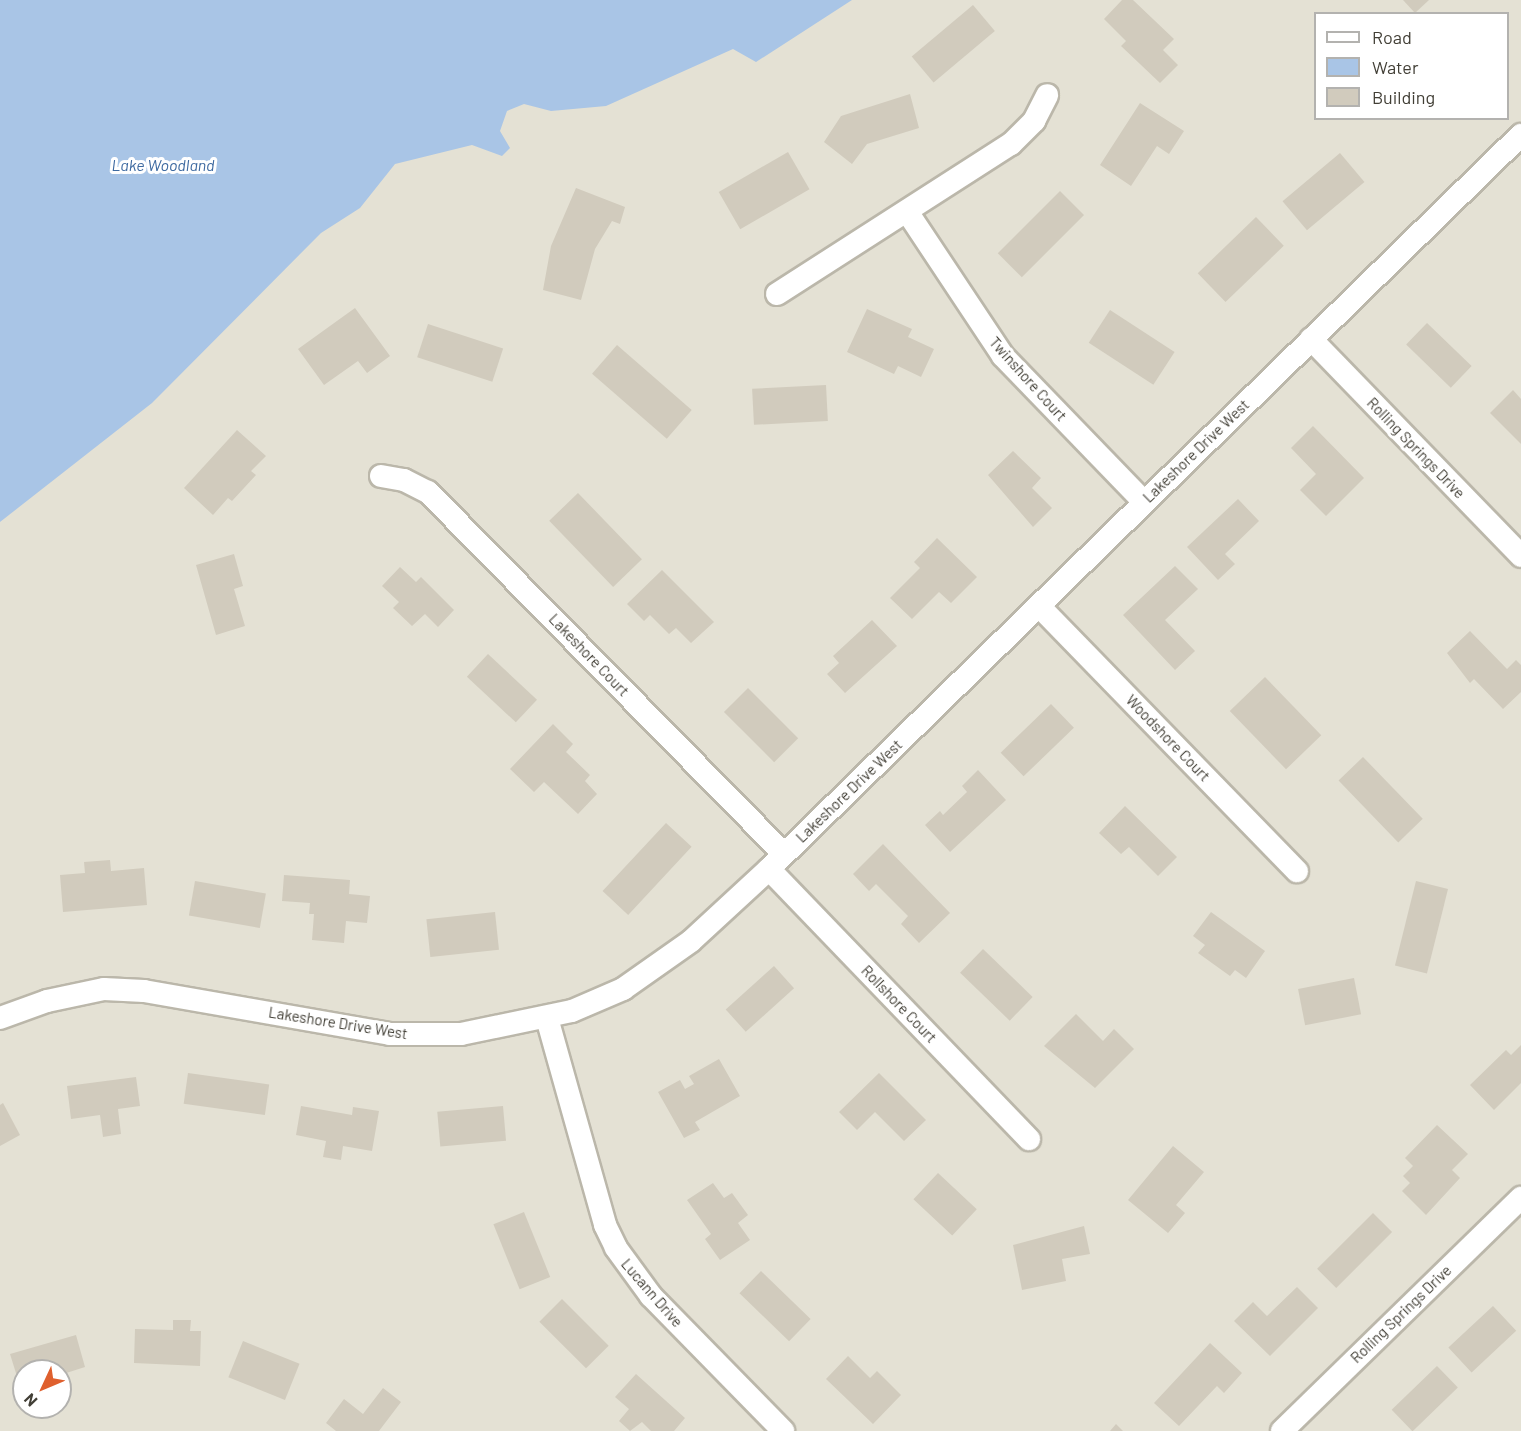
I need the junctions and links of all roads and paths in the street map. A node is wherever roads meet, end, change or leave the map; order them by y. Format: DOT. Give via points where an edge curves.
graph roads {
  1 [pos="1047,95"];
  2 [pos="1521,135"];
  3 [pos="908,213"];
  4 [pos="777,294"];
  5 [pos="1311,339"];
  6 [pos="381,476"];
  7 [pos="1144,502"];
  8 [pos="1521,556"];
  9 [pos="1039,606"];
  10 [pos="777,861"];
  11 [pos="1297,872"];
  12 [pos="0,1018"];
  13 [pos="547,1018"];
  14 [pos="1029,1139"];
  15 [pos="1521,1198"];
  16 [pos="783,1431"];
  17 [pos="1282,1431"];
  1 -- 3 [label="street" via="1034,121 1018,138"];
  2 -- 5 [label="street, Lakeshore Drive West"];
  3 -- 4 [label="street"];
  3 -- 7 [label="street, Twinshore Court" via="1003,356"];
  5 -- 7 [label="street, Lakeshore Drive West"];
  5 -- 8 [label="street, Rolling Springs Drive"];
  6 -- 10 [label="street, Lakeshore Court" via="404,480 428,492"];
  7 -- 9 [label="street, Lakeshore Drive West"];
  9 -- 10 [label="street, Lakeshore Drive West"];
  9 -- 11 [label="street, Woodshore Court"];
  10 -- 13 [label="street, Lakeshore Drive West" via="672,957 622,989"];
  10 -- 14 [label="street, Rollshore Court"];
  12 -- 13 [label="street, Lakeshore Drive West" via="47,1001 104,989 144,991 390,1034 461,1034"];
  13 -- 16 [label="street, Lucann Drive" via="605,1225 616,1248 651,1296"];
  15 -- 17 [label="street, Rolling Springs Drive"];
}
